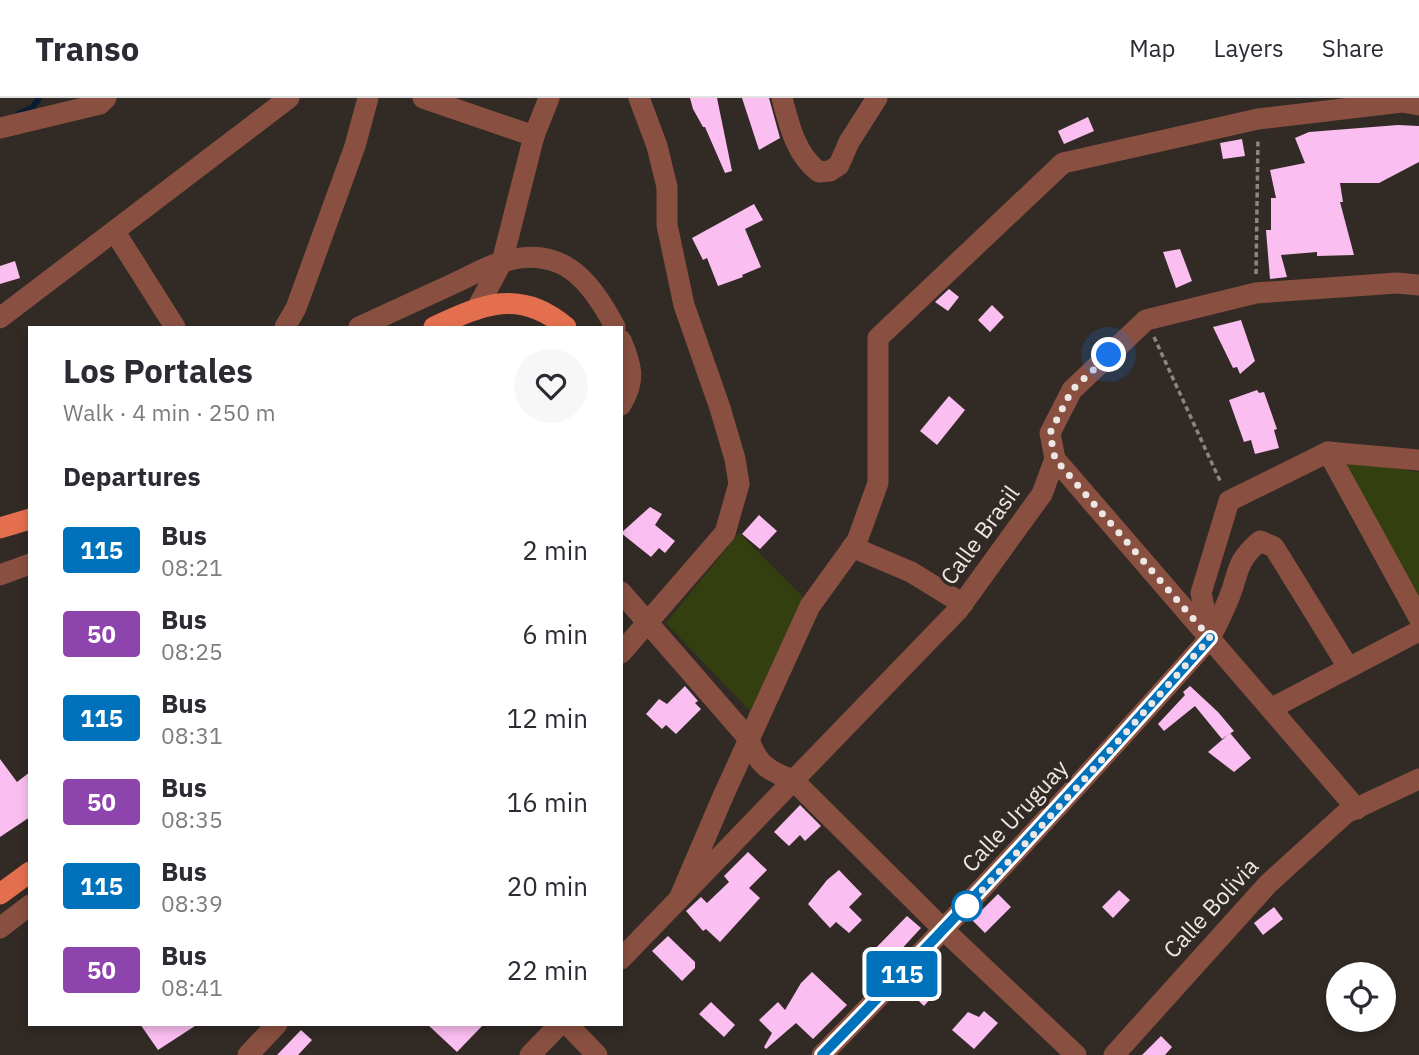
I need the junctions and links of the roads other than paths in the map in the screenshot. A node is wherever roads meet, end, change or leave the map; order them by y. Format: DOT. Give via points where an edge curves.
graph roads {
  1 [pos="106,98"];
  2 [pos="289,98"];
  3 [pos="369,98"];
  4 [pos="423,98"];
  5 [pos="549,98"];
  6 [pos="639,98"];
  7 [pos="782,98"];
  8 [pos="877,98"];
  9 [pos="1419,105"];
  10 [pos="0,128"];
  11 [pos="534,135"];
  12 [pos="116,232"];
  13 [pos="502,262"];
  14 [pos="1419,285"];
  15 [pos="476,310"];
  16 [pos="0,318"];
  17 [pos="174,326"];
  18 [pos="285,326"];
  19 [pos="361,326"];
  20 [pos="439,326"];
  21 [pos="565,326"];
  22 [pos="614,326"];
  23 [pos="623,346"];
  24 [pos="623,402"];
  25 [pos="1328,452"];
  26 [pos="1055,459"];
  27 [pos="1419,460"];
  28 [pos="28,520"];
  29 [pos="0,528"];
  30 [pos="852,547"];
  31 [pos="28,565"];
  32 [pos="0,575"];
  33 [pos="623,594"];
  34 [pos="963,604"];
  35 [pos="1419,618"];
  36 [pos="647,624"];
  37 [pos="1419,631"];
  38 [pos="1210,638"];
  39 [pos="623,651"];
  40 [pos="1348,667"];
  41 [pos="1272,708"];
  42 [pos="749,739"];
  43 [pos="793,779"];
  44 [pos="1419,779"];
  45 [pos="1419,794"];
  46 [pos="1357,809"];
  47 [pos="28,873"];
  48 [pos="0,894"];
  49 [pos="679,899"];
  50 [pos="28,907"];
  51 [pos="0,928"];
  52 [pos="944,931"];
  53 [pos="623,957"];
  54 [pos="275,1026"];
  55 [pos="558,1026"];
  56 [pos="569,1026"];
  57 [pos="248,1055"];
  58 [pos="530,1055"];
  59 [pos="597,1055"];
  60 [pos="822,1055"];
  61 [pos="1076,1055"];
  62 [pos="1114,1055"];
  1 -- 10 [label="street" via="100,104"];
  2 -- 12 [label="street"];
  3 -- 18 [label="street"];
  4 -- 11 [label="street"];
  5 -- 11 [label="street"];
  6 -- 36 [label="street" via="667,187 667,225 684,305 720,408 739,484 725,533"];
  7 -- 8 [label="street" via="800,153 819,172 839,164"];
  9 -- 30 [label="street" via="1402,102 1258,119 1063,163 878,338 878,483"];
  11 -- 13 [label="street"];
  12 -- 16 [label="street"];
  12 -- 17 [label="street"];
  13 -- 15 [label="street"];
  13 -- 19 [label="street"];
  13 -- 22 [label="street" via="538,256 572,269 588,283"];
  14 -- 26 [label="street, Calle Brasil" via="1256,293 1146,320 1072,390 1050,433"];
  15 -- 20 [label="main road"];
  15 -- 21 [label="main road" via="520,303 537,307"];
  23 -- 24 [label="street" via="633,375"];
  25 -- 27 [label="street"];
  25 -- 35 [label="street"];
  25 -- 38 [label="street" via="1229,501 1201,593"];
  26 -- 34 [label="street, Calle Brasil" via="1042,494"];
  26 -- 38 [label="street"];
  28 -- 29 [label="main road"];
  30 -- 34 [label="street" via="911,572"];
  30 -- 42 [label="street" via="810,606"];
  31 -- 32 [label="street"];
  33 -- 36 [label="street"];
  34 -- 43 [label="street, Calle Brasil"];
  36 -- 39 [label="street"];
  36 -- 42 [label="street"];
  37 -- 40 [label="street"];
  38 -- 40 [label="street, Calle Uruguay" via="1237,568 1260,541 1274,547"];
  38 -- 41 [label="street"];
  38 -- 52 [label="street, Calle Uruguay"];
  40 -- 41 [label="street"];
  41 -- 46 [label="street"];
  42 -- 43 [label="street" via="755,756 775,773"];
  42 -- 49 [label="street"];
  43 -- 49 [label="street, Calle Brasil"];
  43 -- 52 [label="street"];
  44 -- 46 [label="street, Calle Bolivia"];
  45 -- 46 [label="street"];
  46 -- 62 [label="street, Calle Bolivia" via="1346,813 1268,884"];
  47 -- 48 [label="main road"];
  49 -- 53 [label="street, Calle Brasil"];
  50 -- 51 [label="street"];
  52 -- 60 [label="street, Calle Uruguay"];
  52 -- 61 [label="street"];
  54 -- 57 [label="street"];
  55 -- 58 [label="street"];
  56 -- 59 [label="street"];
}
